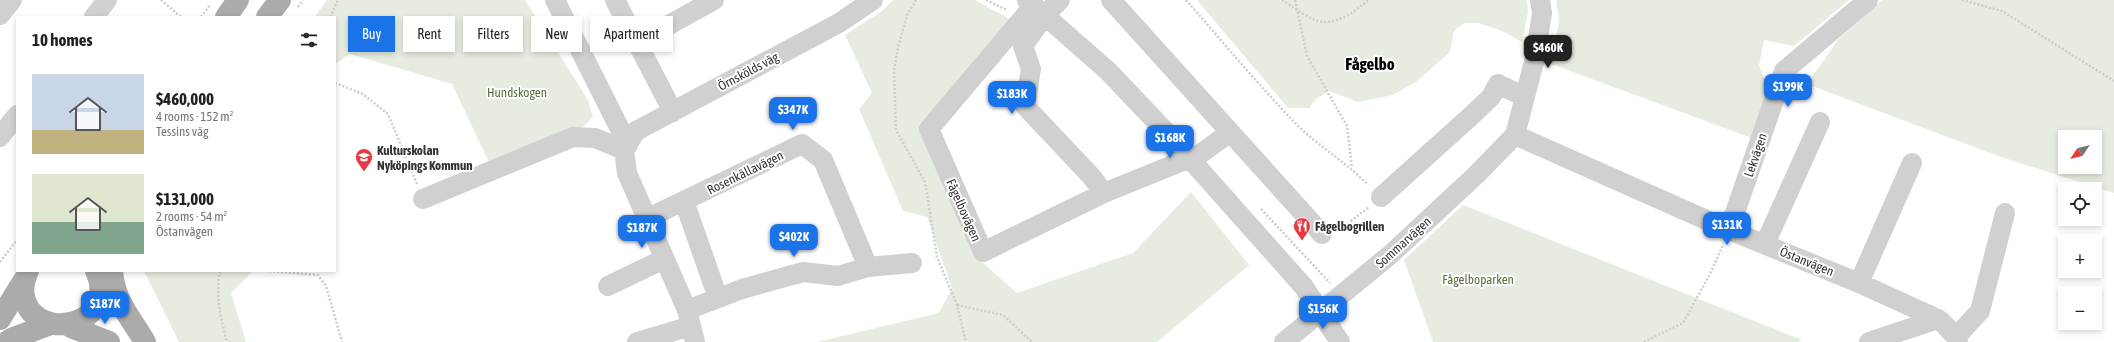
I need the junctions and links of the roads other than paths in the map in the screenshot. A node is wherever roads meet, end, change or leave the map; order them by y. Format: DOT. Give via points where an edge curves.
graph roads {
  1 [pos="12,0"];
  2 [pos="107,0"];
  3 [pos="238,0"];
  4 [pos="280,0"];
  5 [pos="555,0"];
  6 [pos="615,0"];
  7 [pos="714,0"];
  8 [pos="1060,0"];
  9 [pos="1111,0"];
  10 [pos="1540,0"];
  11 [pos="1868,0"];
  12 [pos="867,1"];
  13 [pos="1035,7"];
  14 [pos="0,15"];
  15 [pos="95,16"];
  16 [pos="227,16"];
  17 [pos="268,16"];
  18 [pos="624,16"];
  19 [pos="673,23"];
  20 [pos="643,52"];
  21 [pos="1525,96"];
  22 [pos="673,112"];
  23 [pos="16,116"];
  24 [pos="1820,122"];
  25 [pos="1229,133"];
  26 [pos="1515,134"];
  27 [pos="0,137"];
  28 [pos="626,147"];
  29 [pos="1191,159"];
  30 [pos="1912,163"];
  31 [pos="1104,193"];
  32 [pos="1381,197"];
  33 [pos="423,199"];
  34 [pos="684,200"];
  35 [pos="2005,213"];
  36 [pos="646,219"];
  37 [pos="1729,230"];
  38 [pos="1322,234"];
  39 [pos="1765,244"];
  40 [pos="664,259"];
  41 [pos="912,263"];
  42 [pos="868,267"];
  43 [pos="23,272"];
  44 [pos="112,272"];
  45 [pos="99,281"];
  46 [pos="1858,282"];
  47 [pos="608,286"];
  48 [pos="0,298"];
  49 [pos="718,298"];
  50 [pos="1320,311"];
  51 [pos="0,319"];
  52 [pos="1938,319"];
  53 [pos="48,326"];
  54 [pos="691,326"];
  55 [pos="71,327"];
  56 [pos="1957,339"];
  57 [pos="7,342"];
  58 [pos="109,342"];
  59 [pos="134,342"];
  60 [pos="145,342"];
  61 [pos="637,342"];
  62 [pos="1284,342"];
  63 [pos="1340,342"];
  64 [pos="1869,342"];
  1 -- 14 [label="street"];
  2 -- 15 [label="street"];
  3 -- 16 [label="main road"];
  4 -- 17 [label="main road"];
  5 -- 28 [label="street"];
  6 -- 18 [label="street"];
  7 -- 19 [label="street"];
  8 -- 13 [label="street"];
  9 -- 25 [label="street"];
  10 -- 21 [label="street" via="1542,13 1535,58"];
  11 -- 37 [label="street, Lekvägen" via="1784,71"];
  12 -- 22 [label="street, Örnskölds väg" via="839,23"];
  13 -- 29 [label="street" via="1108,71"];
  13 -- 31 [label="street" via="1024,46 1031,69 1025,106"];
  13 -- 31 [label="street, Fågelbovägen" via="929,129 983,252"];
  20 -- 22 [label="street"];
  21 -- 26 [label="street"];
  21 -- 32 [label="street" via="1498,84 1491,97"];
  22 -- 28 [label="street, Örnskölds väg" via="636,131"];
  23 -- 27 [label="street"];
  24 -- 39 [label="street"];
  25 -- 29 [label="street, Fågelbovägen"];
  25 -- 38 [label="street"];
  26 -- 37 [label="street, Östanvägen"];
  26 -- 50 [label="street, Sommarvägen" via="1476,175 1390,254"];
  28 -- 33 [label="street" via="595,138 573,137"];
  28 -- 36 [label="street" via="627,173"];
  29 -- 31 [label="street, Fågelbovägen"];
  29 -- 50 [label="street" via="1301,284"];
  30 -- 46 [label="street"];
  34 -- 36 [label="street, Rosenkällavägen"];
  34 -- 42 [label="street, Rosenkällavägen" via="802,144 823,160"];
  34 -- 49 [label="street"];
  35 -- 56 [label="street" via="1980,311"];
  36 -- 40 [label="street"];
  37 -- 39 [label="street, Östanvägen"];
  39 -- 46 [label="street, Östanvägen"];
  40 -- 47 [label="street"];
  40 -- 54 [label="street"];
  41 -- 42 [label="street"];
  42 -- 49 [label="street" via="838,276 803,272"];
  43 -- 48 [label="main road"];
  43 -- 51 [label="main road"];
  43 -- 53 [label="main road" via="22,293 26,304 31,313"];
  44 -- 60 [label="main road" via="120,304"];
  45 -- 55 [label="main road" via="96,310 85,321"];
  45 -- 59 [label="main road" via="108,314"];
  46 -- 52 [label="street, Östanvägen"];
  49 -- 54 [label="street"];
  50 -- 62 [label="street, Sommarvägen"];
  50 -- 63 [label="street"];
  52 -- 56 [label="street, Östanvägen"];
  52 -- 64 [label="street"];
  53 -- 55 [label="main road"];
  53 -- 57 [label="main road"];
  54 -- 61 [label="street"];
  55 -- 58 [label="main road"];
}
